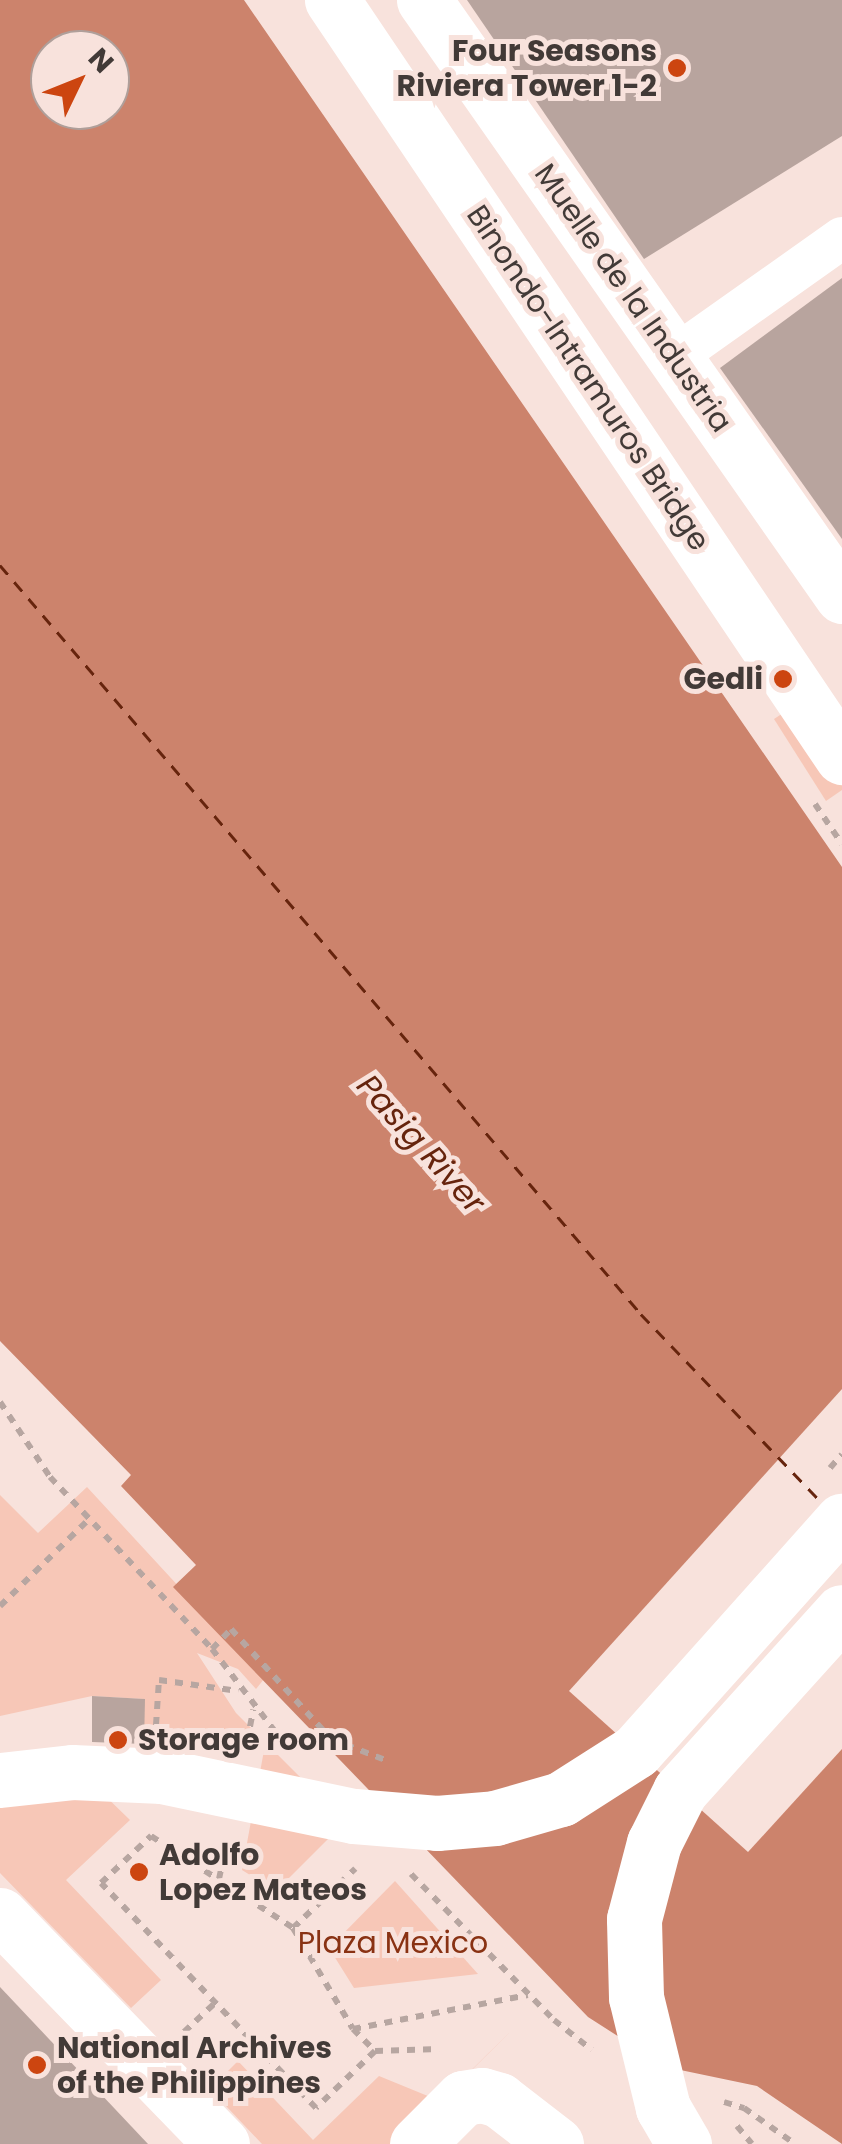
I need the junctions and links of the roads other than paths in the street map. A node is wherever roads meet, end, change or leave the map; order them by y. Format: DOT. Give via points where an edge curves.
graph roads {
  1 [pos="332,0"];
  2 [pos="424,0"];
  3 [pos="842,238"];
  4 [pos="674,357"];
  5 [pos="842,596"];
  6 [pos="842,758"];
  7 [pos="842,1521"];
  8 [pos="842,1612"];
  9 [pos="0,1780"];
  10 [pos="0,1916"];
  11 [pos="222,2144"];
  12 [pos="416,2144"];
  13 [pos="556,2144"];
  14 [pos="684,2144"];
  1 -- 6 [label="street, Binondo-Intramuros Bridge"];
  2 -- 4 [label="street, Muelle de la Industria"];
  3 -- 4 [label="street"];
  4 -- 5 [label="street, Muelle de la Industria"];
  7 -- 9 [label="street" via="636,1751 561,1799 496,1818 437,1823 354,1816 162,1776 72,1772"];
  8 -- 14 [label="street" via="680,1790 654,1843 634,1919 636,1997 654,2079"];
  10 -- 11 [label="street"];
  12 -- 13 [label="street" via="463,2098 482,2095 499,2100"];
}
